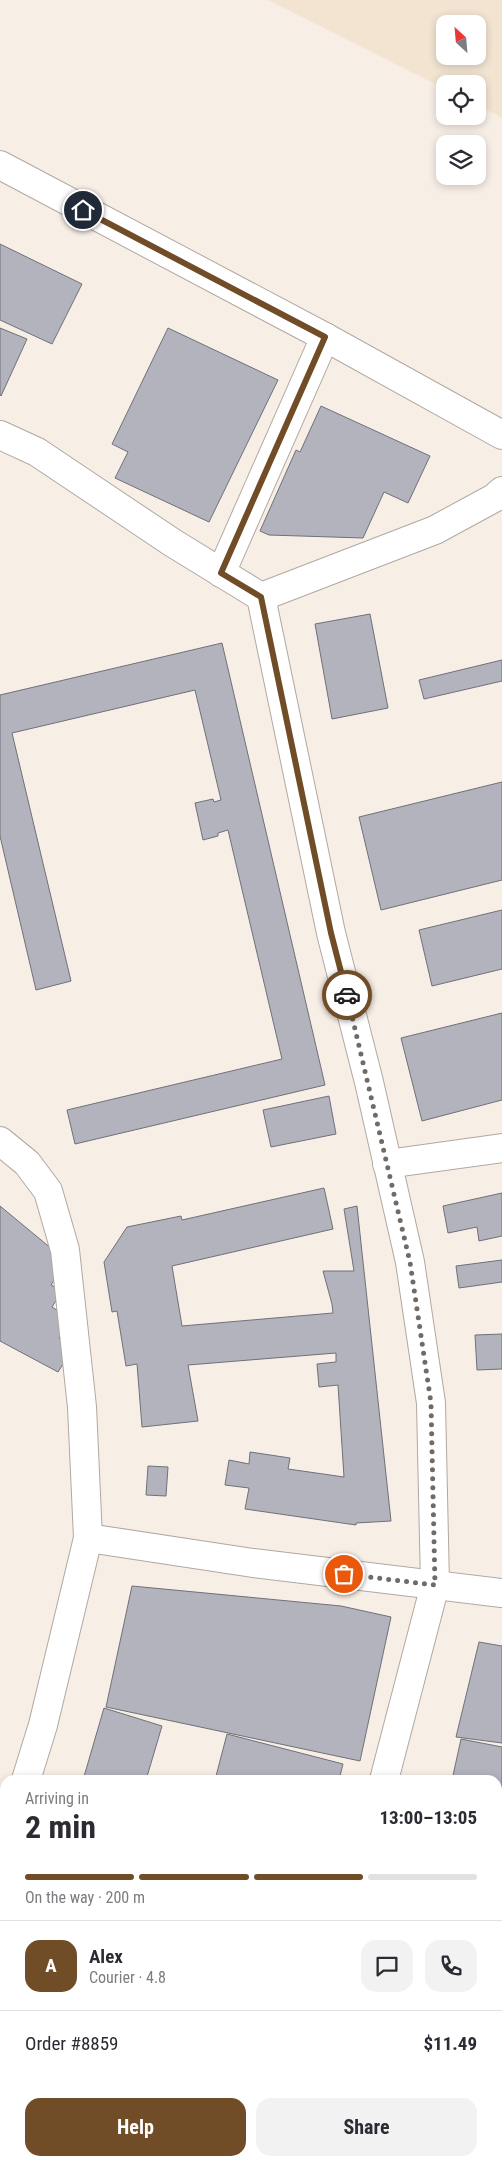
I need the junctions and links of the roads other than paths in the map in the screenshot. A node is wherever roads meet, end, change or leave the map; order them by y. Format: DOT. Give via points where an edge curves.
graph roads {
  1 [pos="0,165"];
  2 [pos="325,337"];
  3 [pos="0,435"];
  4 [pos="502,435"];
  5 [pos="502,491"];
  6 [pos="221,573"];
  7 [pos="261,597"];
  8 [pos="0,1141"];
  9 [pos="502,1148"];
  10 [pos="387,1164"];
  11 [pos="88,1538"];
  12 [pos="435,1585"];
  13 [pos="502,1592"];
  14 [pos="28,1775"];
  15 [pos="385,1775"];
  1 -- 2 [label="street"];
  2 -- 4 [label="street"];
  2 -- 6 [label="street"];
  3 -- 6 [label="street" via="37,452"];
  5 -- 7 [label="street" via="436,530"];
  6 -- 7 [label="street"];
  7 -- 10 [label="street" via="331,933"];
  8 -- 11 [label="street" via="28,1163 48,1191 65,1250 82,1407"];
  9 -- 10 [label="street"];
  10 -- 12 [label="street" via="410,1262 431,1403"];
  11 -- 12 [label="street" via="253,1563"];
  11 -- 14 [label="street" via="43,1725"];
  12 -- 13 [label="street"];
  12 -- 15 [label="street"];
}
